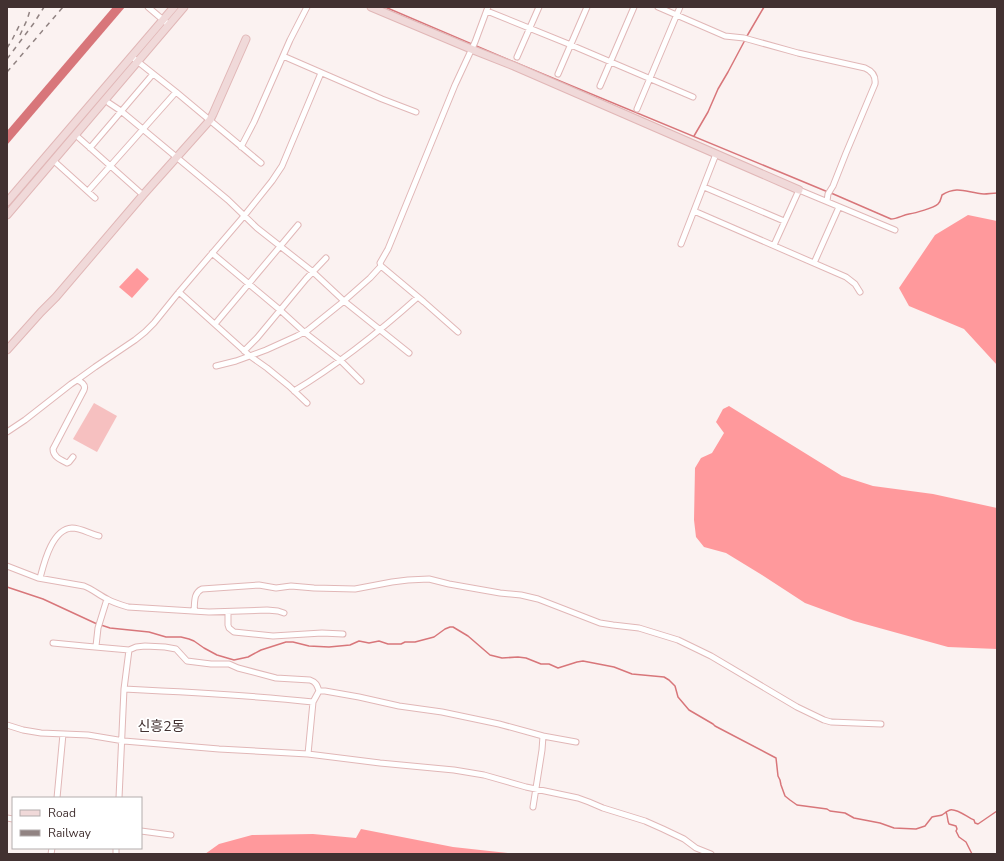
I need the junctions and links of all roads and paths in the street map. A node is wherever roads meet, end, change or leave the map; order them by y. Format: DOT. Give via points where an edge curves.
graph roads {
  1 [pos="148,7"];
  2 [pos="174,7"];
  3 [pos="184,7"];
  4 [pos="307,7"];
  5 [pos="371,7"];
  6 [pos="539,7"];
  7 [pos="587,7"];
  8 [pos="634,7"];
  9 [pos="658,7"];
  10 [pos="680,7"];
  11 [pos="488,9"];
  12 [pos="677,15"];
  13 [pos="162,20"];
  14 [pos="169,26"];
  15 [pos="530,28"];
  16 [pos="246,39"];
  17 [pos="571,45"];
  18 [pos="473,46"];
  19 [pos="283,56"];
  20 [pos="132,57"];
  21 [pos="517,57"];
  22 [pos="138,62"];
  23 [pos="610,63"];
  24 [pos="321,73"];
  25 [pos="153,74"];
  26 [pos="558,74"];
  27 [pos="650,79"];
  28 [pos="600,86"];
  29 [pos="176,92"];
  30 [pos="693,97"];
  31 [pos="109,103"];
  32 [pos="637,108"];
  33 [pos="121,111"];
  34 [pos="416,112"];
  35 [pos="210,120"];
  36 [pos="143,130"];
  37 [pos="80,138"];
  38 [pos="241,147"];
  39 [pos="90,148"];
  40 [pos="716,154"];
  41 [pos="177,158"];
  42 [pos="54,161"];
  43 [pos="261,163"];
  44 [pos="111,166"];
  45 [pos="704,187"];
  46 [pos="799,190"];
  47 [pos="88,191"];
  48 [pos="143,195"];
  49 [pos="95,198"];
  50 [pos="827,201"];
  51 [pos="7,202"];
  52 [pos="839,207"];
  53 [pos="694,211"];
  54 [pos="7,215"];
  55 [pos="244,216"];
  56 [pos="784,221"];
  57 [pos="298,225"];
  58 [pos="895,230"];
  59 [pos="681,244"];
  60 [pos="774,245"];
  61 [pos="280,246"];
  62 [pos="212,253"];
  63 [pos="326,258"];
  64 [pos="814,263"];
  65 [pos="381,266"];
  66 [pos="313,272"];
  67 [pos="248,283"];
  68 [pos="179,292"];
  69 [pos="860,292"];
  70 [pos="418,297"];
  71 [pos="344,301"];
  72 [pos="280,310"];
  73 [pos="215,324"];
  74 [pos="380,330"];
  75 [pos="304,332"];
  76 [pos="458,332"];
  77 [pos="7,350"];
  78 [pos="244,351"];
  79 [pos="409,353"];
  80 [pos="250,356"];
  81 [pos="340,360"];
  82 [pos="216,366"];
  83 [pos="77,380"];
  84 [pos="361,381"];
  85 [pos="294,391"];
  86 [pos="307,403"];
  87 [pos="7,432"];
  88 [pos="73,457"];
  89 [pos="99,536"];
  90 [pos="7,566"];
  91 [pos="40,578"];
  92 [pos="107,600"];
  93 [pos="194,611"];
  94 [pos="228,612"];
  95 [pos="284,613"];
  96 [pos="343,634"];
  97 [pos="53,643"];
  98 [pos="96,646"];
  99 [pos="129,650"];
  100 [pos="124,688"];
  101 [pos="319,691"];
  102 [pos="313,702"];
  103 [pos="881,724"];
  104 [pos="7,725"];
  105 [pos="64,734"];
  106 [pos="543,736"];
  107 [pos="122,740"];
  108 [pos="576,742"];
  109 [pos="308,754"];
  110 [pos="536,789"];
  111 [pos="57,797"];
  112 [pos="119,797"];
  113 [pos="533,807"];
  114 [pos="142,831"];
  115 [pos="171,835"];
  116 [pos="710,854"];
  1 -- 13 [label="street"];
  2 -- 13 [label="street"];
  3 -- 14 [label="street"];
  4 -- 19 [label="street"];
  5 -- 18 [label="street"];
  6 -- 15 [label="street"];
  7 -- 17 [label="street"];
  8 -- 23 [label="street"];
  9 -- 12 [label="street"];
  10 -- 12 [label="street"];
  11 -- 15 [label="street"];
  11 -- 18 [label="street"];
  12 -- 27 [label="street"];
  12 -- 50 [label="street" via="725,36 870,70 874,75 875,84"];
  13 -- 14 [label="street"];
  13 -- 20 [label="street"];
  14 -- 22 [label="street"];
  15 -- 17 [label="street"];
  15 -- 21 [label="street"];
  16 -- 35 [label="street"];
  17 -- 23 [label="street"];
  17 -- 26 [label="street"];
  18 -- 40 [label="street"];
  18 -- 65 [label="street" via="380,263"];
  19 -- 24 [label="street"];
  19 -- 38 [label="street"];
  20 -- 22 [label="street"];
  20 -- 51 [label="street"];
  22 -- 25 [label="street"];
  22 -- 42 [label="street"];
  23 -- 27 [label="street"];
  23 -- 28 [label="street"];
  24 -- 34 [label="street"];
  24 -- 55 [label="street" via="282,166"];
  25 -- 29 [label="street"];
  25 -- 33 [label="street"];
  27 -- 30 [label="street"];
  27 -- 32 [label="street"];
  29 -- 35 [label="street"];
  29 -- 36 [label="street"];
  31 -- 33 [label="street"];
  33 -- 36 [label="street"];
  33 -- 39 [label="street"];
  35 -- 38 [label="street"];
  35 -- 41 [label="street"];
  36 -- 41 [label="street"];
  36 -- 44 [label="street"];
  37 -- 39 [label="street"];
  38 -- 43 [label="street"];
  39 -- 44 [label="street"];
  40 -- 45 [label="street"];
  40 -- 46 [label="street"];
  41 -- 48 [label="street"];
  41 -- 55 [label="street"];
  42 -- 47 [label="street"];
  42 -- 54 [label="street"];
  44 -- 47 [label="street"];
  44 -- 48 [label="street"];
  45 -- 53 [label="street"];
  45 -- 56 [label="street"];
  46 -- 50 [label="street"];
  46 -- 56 [label="street"];
  47 -- 49 [label="street"];
  48 -- 77 [label="street"];
  50 -- 52 [label="street"];
  52 -- 58 [label="street"];
  52 -- 64 [label="street"];
  53 -- 59 [label="street"];
  53 -- 60 [label="street"];
  55 -- 61 [label="street"];
  55 -- 62 [label="street"];
  56 -- 60 [label="street"];
  57 -- 61 [label="street"];
  60 -- 64 [label="street"];
  61 -- 66 [label="street"];
  61 -- 67 [label="street"];
  62 -- 67 [label="street"];
  62 -- 68 [label="street"];
  63 -- 66 [label="street"];
  64 -- 69 [label="street" via="846,277"];
  65 -- 70 [label="street"];
  65 -- 71 [label="street"];
  66 -- 71 [label="street"];
  66 -- 72 [label="street"];
  67 -- 72 [label="street"];
  67 -- 73 [label="street"];
  68 -- 73 [label="street"];
  68 -- 83 [label="street" via="145,332"];
  70 -- 74 [label="street"];
  70 -- 76 [label="street"];
  71 -- 74 [label="street"];
  71 -- 75 [label="street"];
  72 -- 75 [label="street"];
  72 -- 78 [label="street"];
  73 -- 78 [label="street"];
  74 -- 79 [label="street"];
  74 -- 81 [label="street"];
  75 -- 80 [label="street"];
  75 -- 81 [label="street"];
  78 -- 80 [label="street"];
  80 -- 82 [label="street"];
  80 -- 85 [label="street"];
  81 -- 84 [label="street"];
  81 -- 85 [label="street"];
  83 -- 87 [label="street"];
  83 -- 88 [label="street" via="84,387 53,449 57,457 67,463"];
  85 -- 86 [label="street"];
  89 -- 91 [label="street" via="73,528 63,530 50,549"];
  90 -- 91 [label="street"];
  91 -- 92 [label="street" via="84,586"];
  92 -- 93 [label="street" via="128,607"];
  92 -- 98 [label="street" via="98,628"];
  93 -- 94 [label="street"];
  93 -- 103 [label="street" via="196,594 202,589 259,585 276,588 291,586 355,589 429,579 538,599 600,623 639,628 664,635 711,656 824,720"];
  94 -- 95 [label="street" via="267,610"];
  94 -- 96 [label="street" via="228,625 234,632 272,636"];
  97 -- 98 [label="street"];
  98 -- 99 [label="street"];
  99 -- 100 [label="street"];
  99 -- 101 [label="street" via="146,646 176,649 187,661 229,664 276,678 315,681"];
  100 -- 102 [label="street"];
  100 -- 107 [label="street"];
  101 -- 102 [label="street"];
  101 -- 106 [label="street" via="442,712"];
  102 -- 109 [label="street"];
  104 -- 105 [label="street" via="23,730"];
  105 -- 107 [label="street"];
  105 -- 111 [label="street"];
  106 -- 108 [label="street"];
  106 -- 110 [label="street"];
  107 -- 109 [label="street"];
  107 -- 112 [label="street"];
  109 -- 110 [label="street" via="380,764 454,770"];
  110 -- 113 [label="street"];
  110 -- 116 [label="street" via="578,798 645,821"];
  114 -- 115 [label="street"];
}
